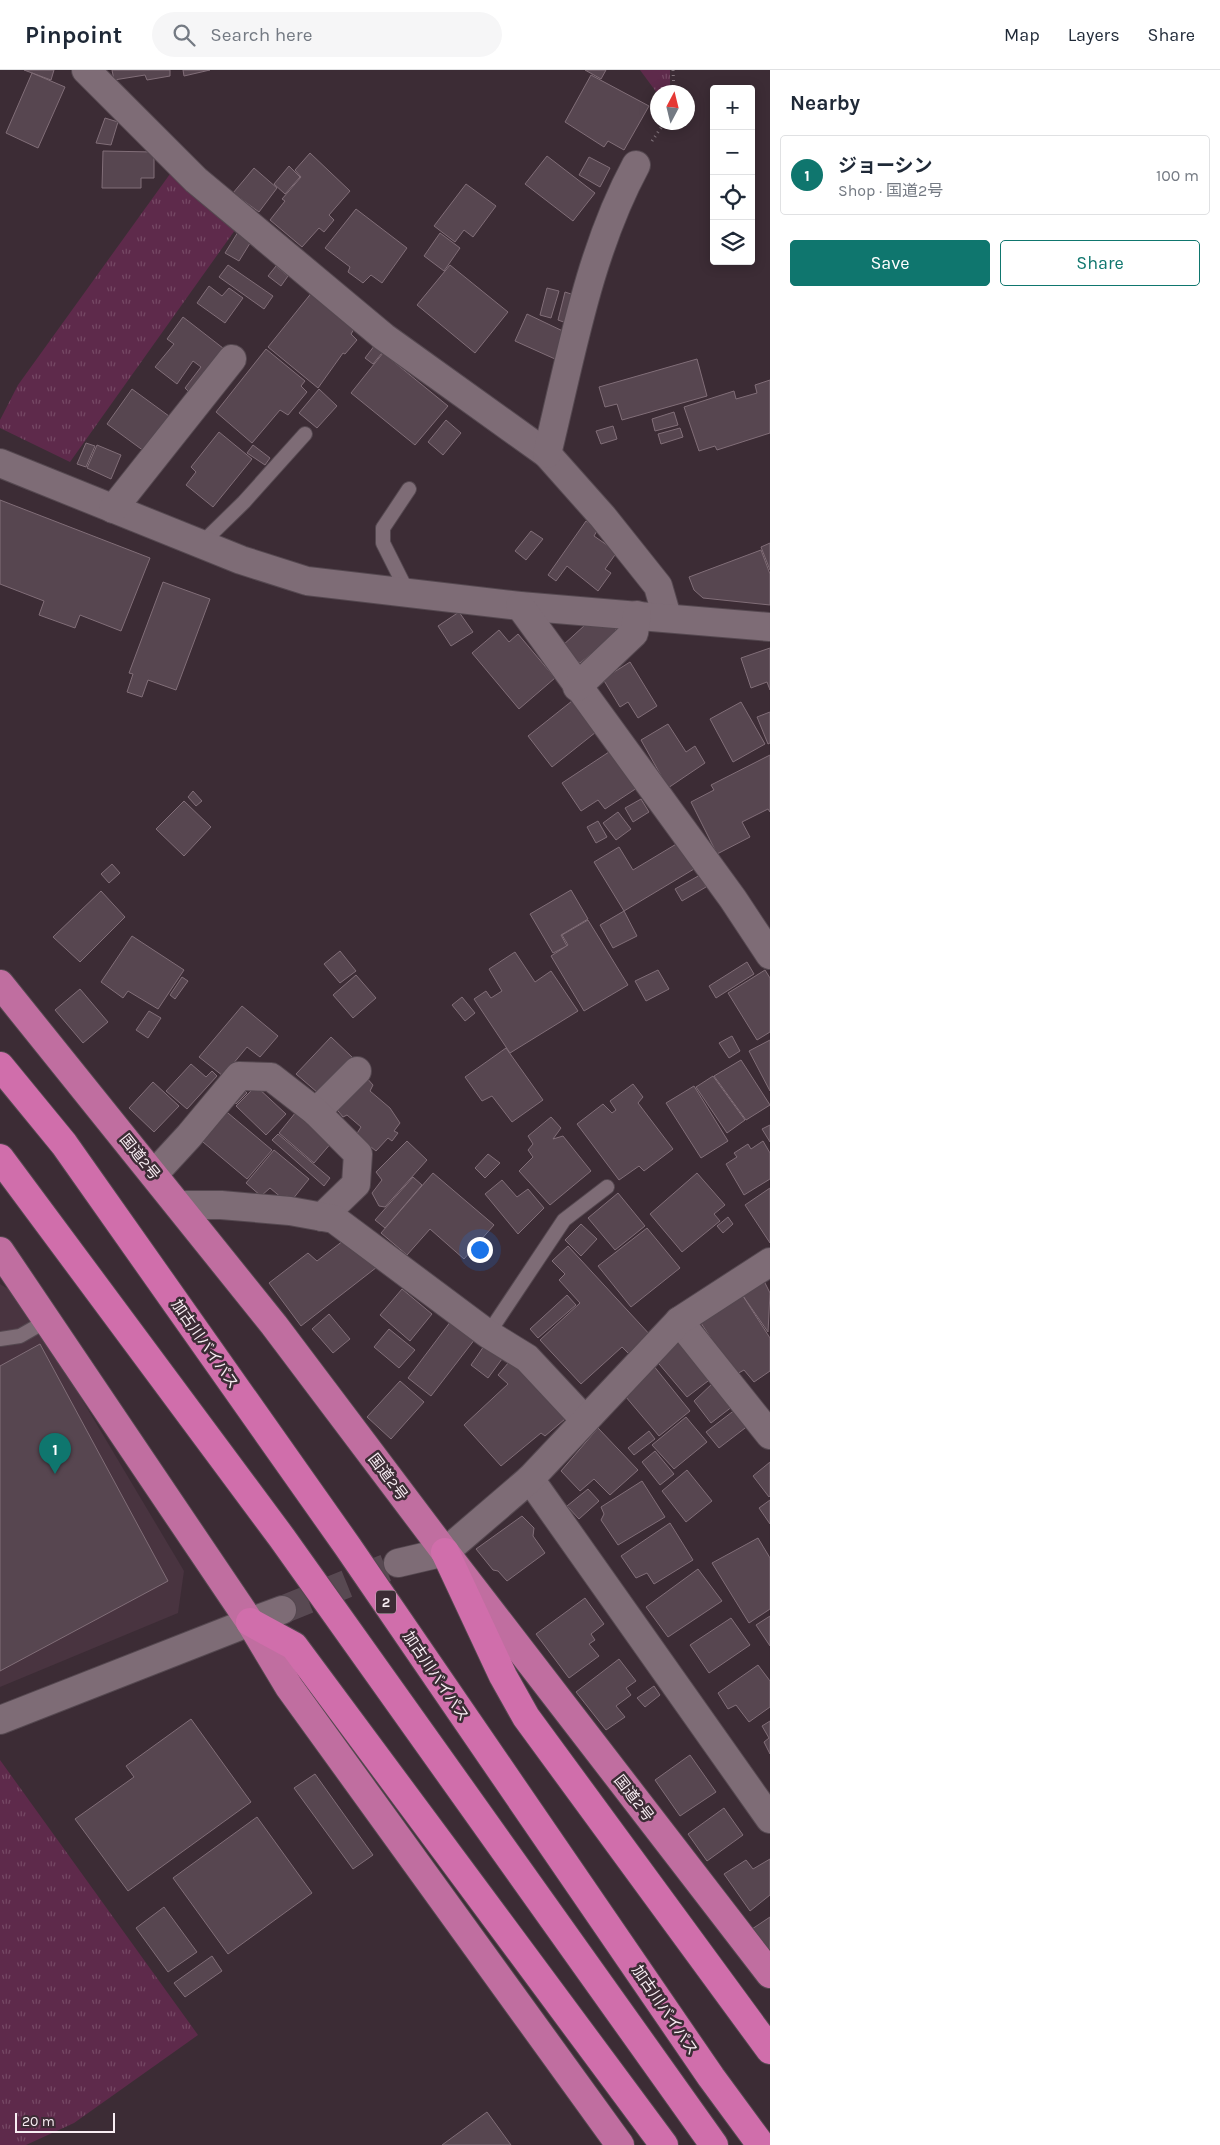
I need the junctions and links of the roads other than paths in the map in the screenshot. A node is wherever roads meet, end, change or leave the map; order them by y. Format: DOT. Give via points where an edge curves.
graph roads {
  1 [pos="86,70"];
  2 [pos="636,165"];
  3 [pos="232,359"];
  4 [pos="305,434"];
  5 [pos="547,454"];
  6 [pos="0,463"];
  7 [pos="409,489"];
  8 [pos="113,509"];
  9 [pos="201,544"];
  10 [pos="408,592"];
  11 [pos="520,606"];
  12 [pos="637,615"];
  13 [pos="667,617"];
  14 [pos="770,627"];
  15 [pos="577,687"];
  16 [pos="770,955"];
  17 [pos="0,984"];
  18 [pos="0,1066"];
  19 [pos="357,1071"];
  20 [pos="316,1112"];
  21 [pos="0,1158"];
  22 [pos="154,1174"];
  23 [pos="607,1187"];
  24 [pos="179,1205"];
  25 [pos="322,1217"];
  26 [pos="0,1250"];
  27 [pos="770,1262"];
  28 [pos="48,1320"];
  29 [pos="679,1321"];
  30 [pos="488,1334"];
  31 [pos="0,1340"];
  32 [pos="584,1419"];
  33 [pos="770,1435"];
  34 [pos="530,1480"];
  35 [pos="444,1552"];
  36 [pos="398,1564"];
  37 [pos="282,1610"];
  38 [pos="250,1622"];
  39 [pos="0,1720"];
  40 [pos="770,1819"];
  41 [pos="770,1974"];
  42 [pos="770,2050"];
  43 [pos="620,2145"];
  44 [pos="664,2145"];
  45 [pos="714,2145"];
  46 [pos="761,2145"];
  1 -- 5 [label="street" via="196,180 384,337"];
  2 -- 5 [label="street" via="619,196 598,256"];
  3 -- 8 [label="street"];
  4 -- 9 [label="lane"];
  5 -- 13 [label="street" via="658,586"];
  6 -- 8 [label="street"];
  7 -- 10 [label="lane" via="383,528 383,543"];
  8 -- 9 [label="street"];
  9 -- 10 [label="street" via="308,581"];
  10 -- 11 [label="street"];
  11 -- 12 [label="street"];
  11 -- 15 [label="street"];
  12 -- 13 [label="street"];
  12 -- 15 [label="street" via="634,633"];
  13 -- 14 [label="street"];
  15 -- 16 [label="street" via="733,899"];
  17 -- 22 [label="highway, 国道2号"];
  18 -- 46 [label="highway, 加古川バイパス / 2" via="64,1144 348,1547 711,2078"];
  19 -- 20 [label="street"];
  20 -- 22 [label="street" via="271,1077 239,1076"];
  20 -- 25 [label="street" via="358,1154 356,1184"];
  21 -- 45 [label="highway" via="282,1538"];
  22 -- 24 [label="highway, 国道2号"];
  23 -- 30 [label="lane" via="564,1220"];
  24 -- 25 [label="street" via="221,1205"];
  24 -- 35 [label="highway, 国道2号" via="274,1325"];
  25 -- 30 [label="street" via="334,1219"];
  26 -- 28 [label="highway"];
  27 -- 29 [label="street"];
  28 -- 31 [label="lane" via="20,1336"];
  28 -- 38 [label="highway"];
  29 -- 32 [label="street"];
  29 -- 33 [label="street"];
  30 -- 32 [label="street" via="527,1358"];
  32 -- 34 [label="street"];
  34 -- 35 [label="street"];
  34 -- 40 [label="street"];
  35 -- 36 [label="street"];
  35 -- 41 [label="highway, 国道2号"];
  35 -- 42 [label="highway" via="526,1717"];
  37 -- 38 [label="street"];
  38 -- 39 [label="street"];
  38 -- 43 [label="highway" via="289,1687"];
  38 -- 44 [label="highway" via="294,1646"];
}
